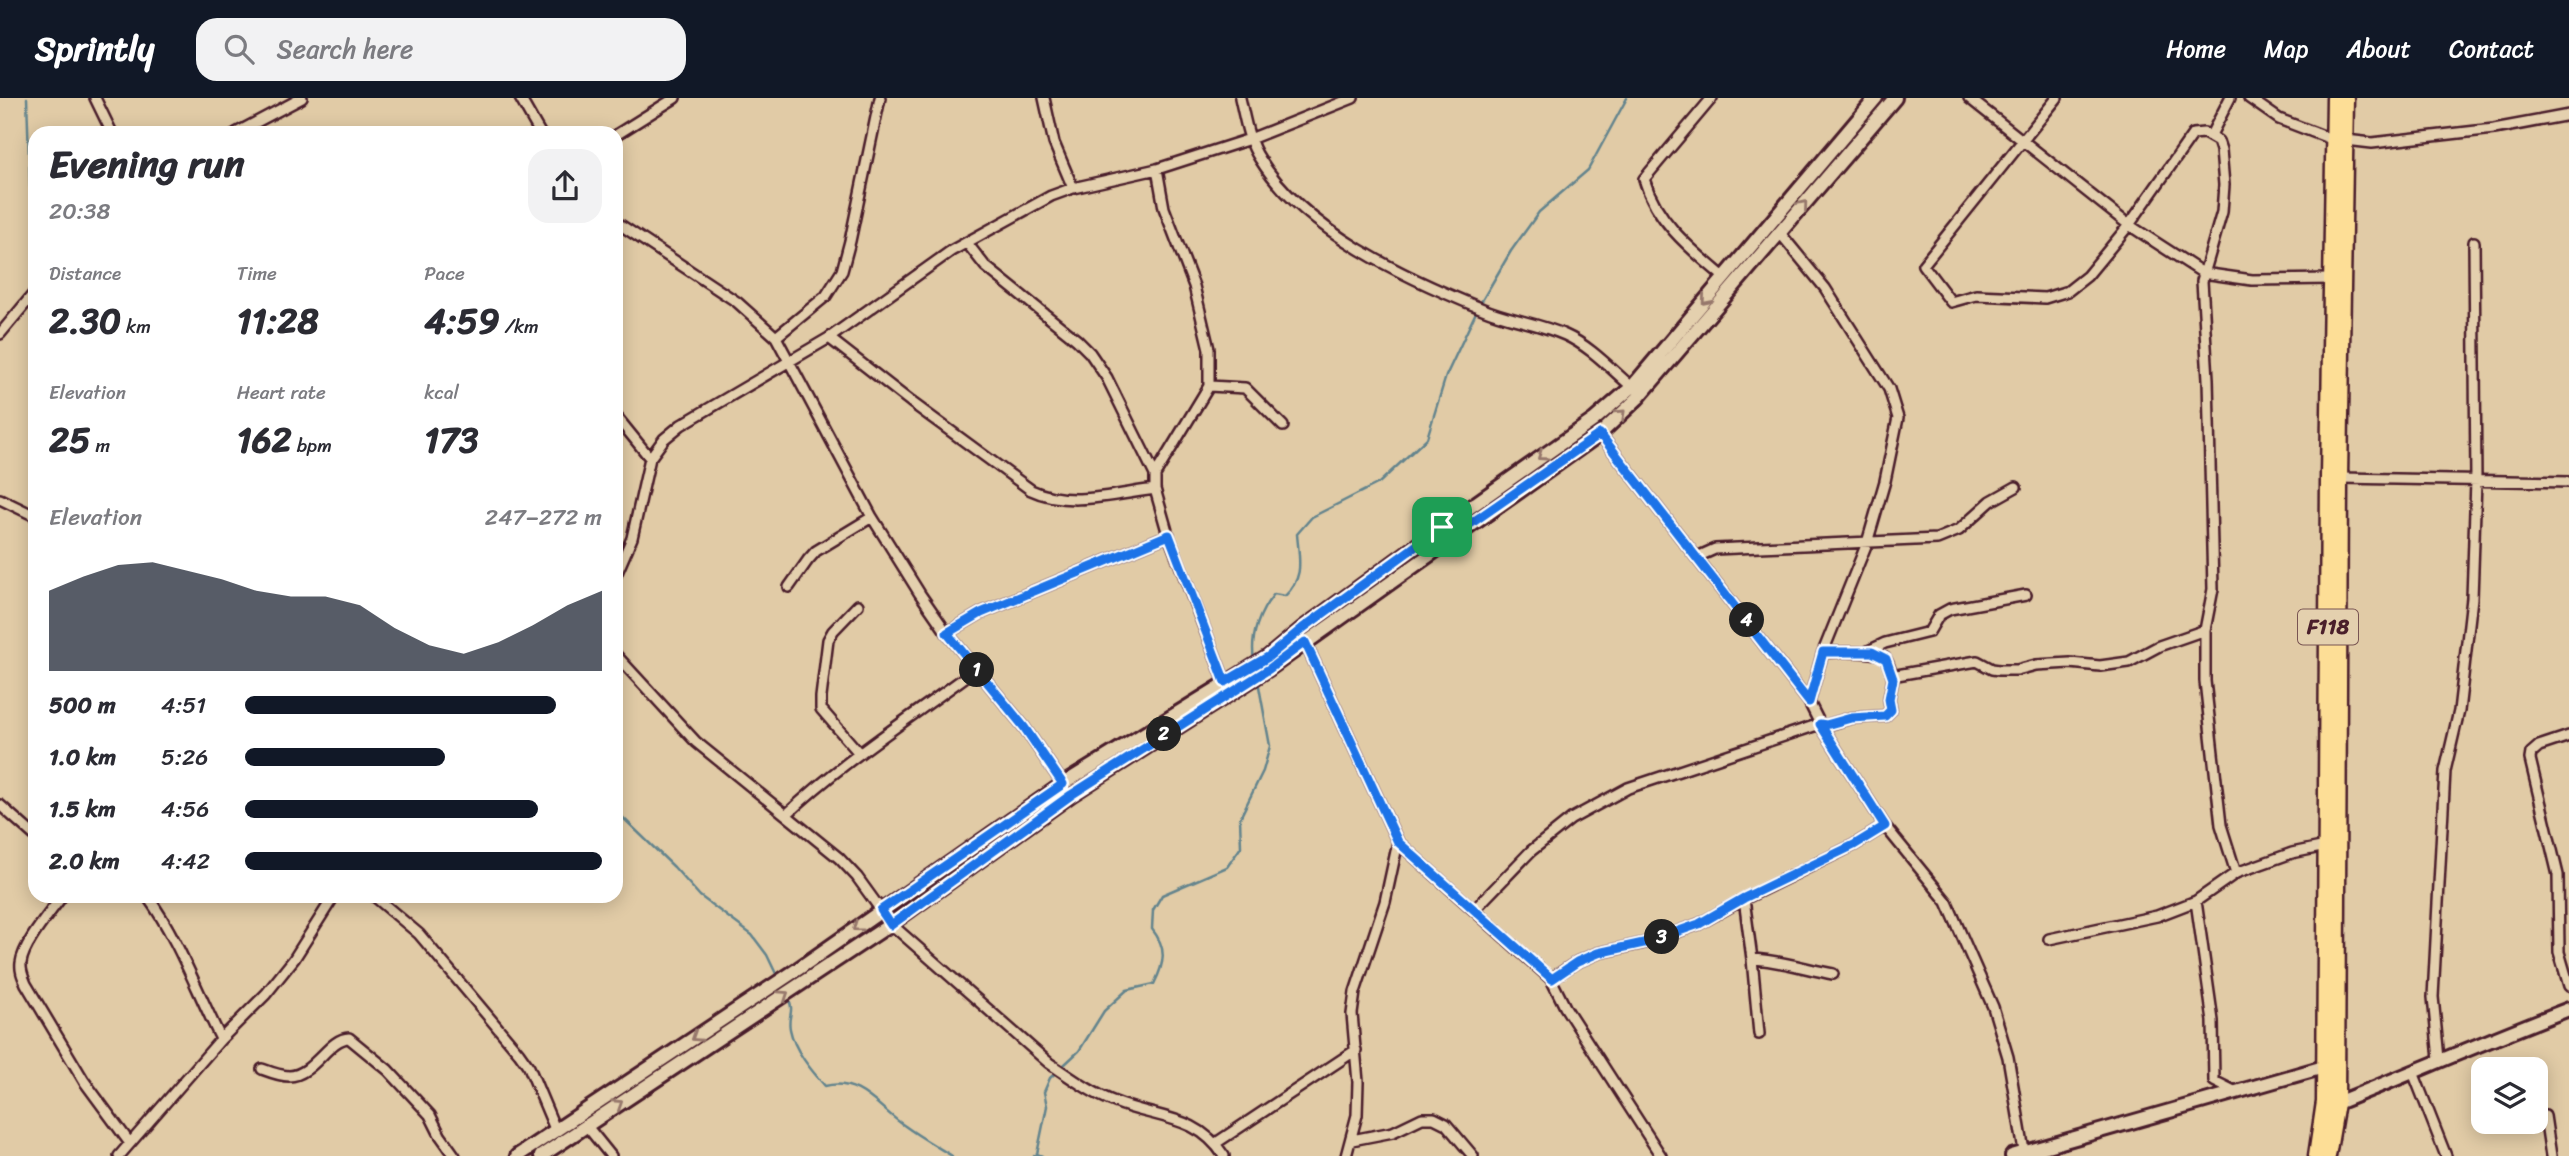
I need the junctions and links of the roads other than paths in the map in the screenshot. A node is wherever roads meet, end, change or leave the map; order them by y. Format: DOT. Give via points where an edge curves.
graph roads {
  1 [pos="95,98"];
  2 [pos="302,98"];
  3 [pos="520,98"];
  4 [pos="675,98"];
  5 [pos="880,98"];
  6 [pos="1044,98"];
  7 [pos="1240,98"];
  8 [pos="1353,98"];
  9 [pos="1712,98"];
  10 [pos="1876,98"];
  11 [pos="1895,98"];
  12 [pos="1969,98"];
  13 [pos="2057,98"];
  14 [pos="2230,98"];
  15 [pos="2249,98"];
  16 [pos="2334,98"];
  17 [pos="2346,98"];
  18 [pos="2569,115"];
  19 [pos="109,126"];
  20 [pos="249,126"];
  21 [pos="536,126"];
  22 [pos="623,131"];
  23 [pos="2211,135"];
  24 [pos="1250,139"];
  25 [pos="2340,140"];
  26 [pos="2024,142"];
  27 [pos="1827,156"];
  28 [pos="1838,164"];
  29 [pos="1157,169"];
  30 [pos="1073,188"];
  31 [pos="2129,225"];
  32 [pos="623,227"];
  33 [pos="1780,233"];
  34 [pos="2474,242"];
  35 [pos="967,243"];
  36 [pos="2203,273"];
  37 [pos="1725,278"];
  38 [pos="2332,279"];
  39 [pos="28,300"];
  40 [pos="0,334"];
  41 [pos="776,337"];
  42 [pos="829,338"];
  43 [pos="788,363"];
  44 [pos="1209,386"];
  45 [pos="1632,387"];
  46 [pos="623,424"];
  47 [pos="1283,426"];
  48 [pos="1600,434"];
  49 [pos="650,457"];
  50 [pos="1155,475"];
  51 [pos="2340,478"];
  52 [pos="2476,481"];
  53 [pos="2569,482"];
  54 [pos="2016,487"];
  55 [pos="1155,489"];
  56 [pos="0,499"];
  57 [pos="28,513"];
  58 [pos="872,517"];
  59 [pos="1442,527"];
  60 [pos="1169,535"];
  61 [pos="1450,538"];
  62 [pos="1867,543"];
  63 [pos="1697,558"];
  64 [pos="623,559"];
  65 [pos="789,587"];
  66 [pos="2026,595"];
  67 [pos="858,606"];
  68 [pos="2205,630"];
  69 [pos="947,633"];
  70 [pos="1305,642"];
  71 [pos="1823,652"];
  72 [pos="1866,652"];
  73 [pos="623,663"];
  74 [pos="1268,663"];
  75 [pos="976,669"];
  76 [pos="1242,678"];
  77 [pos="1893,679"];
  78 [pos="1225,682"];
  79 [pos="1809,702"];
  80 [pos="1184,715"];
  81 [pos="1820,724"];
  82 [pos="2569,736"];
  83 [pos="859,753"];
  84 [pos="1063,784"];
  85 [pos="0,805"];
  86 [pos="786,816"];
  87 [pos="1885,826"];
  88 [pos="28,830"];
  89 [pos="1398,842"];
  90 [pos="2326,846"];
  91 [pos="2236,873"];
  92 [pos="1744,898"];
  93 [pos="2196,901"];
  94 [pos="57,903"];
  95 [pos="152,903"];
  96 [pos="330,903"];
  97 [pos="382,903"];
  98 [pos="881,910"];
  99 [pos="1474,910"];
  100 [pos="891,925"];
  101 [pos="2049,939"];
  102 [pos="1752,959"];
  103 [pos="803,974"];
  104 [pos="1833,974"];
  105 [pos="1552,979"];
  106 [pos="2569,986"];
  107 [pos="2569,1009"];
  108 [pos="1759,1034"];
  109 [pos="220,1039"];
  110 [pos="1356,1050"];
  111 [pos="2439,1059"];
  112 [pos="2324,1067"];
  113 [pos="262,1069"];
  114 [pos="2413,1072"];
  115 [pos="2236,1092"];
  116 [pos="2337,1103"];
  117 [pos="586,1125"];
  118 [pos="555,1129"];
  119 [pos="2547,1134"];
  120 [pos="1352,1140"];
  121 [pos="130,1142"];
  122 [pos="1216,1143"];
  123 [pos="2018,1154"];
  124 [pos="119,1156"];
  125 [pos="455,1156"];
  126 [pos="517,1156"];
  127 [pos="541,1156"];
  128 [pos="611,1156"];
  129 [pos="1224,1156"];
  130 [pos="1346,1156"];
  131 [pos="1473,1156"];
  132 [pos="1661,1156"];
  133 [pos="2316,1156"];
  134 [pos="2328,1156"];
  135 [pos="2446,1156"];
  136 [pos="2551,1156"];
  1 -- 19 [label="street"];
  2 -- 20 [label="street"];
  3 -- 21 [label="street"];
  4 -- 22 [label="street"];
  5 -- 41 [label="street" via="842,271 826,296"];
  6 -- 30 [label="street" via="1054,143"];
  7 -- 24 [label="street"];
  8 -- 24 [label="street"];
  9 -- 37 [label="street" via="1644,179 1665,222"];
  10 -- 27 [label="main road"];
  11 -- 28 [label="main road"];
  12 -- 26 [label="street"];
  13 -- 26 [label="street"];
  14 -- 23 [label="street"];
  15 -- 25 [label="street" via="2279,119"];
  16 -- 25 [label="main road, F118"];
  17 -- 25 [label="main road, F118"];
  18 -- 25 [label="street" via="2372,144"];
  23 -- 31 [label="street" via="2198,132 2190,138"];
  23 -- 36 [label="street" via="2221,150 2224,185 2215,242"];
  24 -- 29 [label="street"];
  24 -- 45 [label="street" via="1284,193 1324,227 1401,272 1484,310 1564,334"];
  25 -- 38 [label="main road, F118"];
  25 -- 51 [label="main road, F118"];
  26 -- 31 [label="street"];
  26 -- 31 [label="street" via="1923,265 1951,302 1976,295 2045,298 2068,291 2087,276"];
  27 -- 28 [label="main road"];
  27 -- 37 [label="main road"];
  33 -- 28 [label="main road, one-way"];
  29 -- 30 [label="street"];
  29 -- 44 [label="street" via="1164,208 1194,286 1209,349"];
  30 -- 35 [label="street"];
  31 -- 36 [label="street"];
  32 -- 41 [label="street" via="737,302"];
  48 -- 33 [label="main road, one-way" via="1638,398"];
  33 -- 62 [label="street" via="1840,310 1889,389 1898,418"];
  34 -- 52 [label="street"];
  35 -- 42 [label="street"];
  35 -- 50 [label="street" via="985,266 1090,353"];
  36 -- 38 [label="street" via="2252,280"];
  36 -- 68 [label="street" via="2213,589"];
  37 -- 45 [label="main road, one-way"];
  38 -- 90 [label="main road, F118"];
  39 -- 40 [label="street"];
  41 -- 43 [label="street"];
  42 -- 43 [label="street"];
  42 -- 55 [label="street" via="1043,495 1072,499"];
  43 -- 49 [label="street" via="681,425"];
  43 -- 58 [label="street"];
  44 -- 47 [label="street" via="1245,388"];
  44 -- 50 [label="street"];
  45 -- 59 [label="main road, one-way" via="1594,420"];
  46 -- 49 [label="street"];
  48 -- 61 [label="main road"];
  48 -- 63 [label="street"];
  49 -- 64 [label="street"];
  50 -- 55 [label="street"];
  51 -- 52 [label="street"];
  51 -- 116 [label="main road, F118"];
  52 -- 53 [label="street"];
  52 -- 111 [label="street" via="2467,658 2445,771 2433,997"];
  54 -- 62 [label="street" via="1991,501 1959,530 1937,539"];
  55 -- 60 [label="street"];
  56 -- 57 [label="street"];
  58 -- 65 [label="street" via="816,551"];
  58 -- 69 [label="street"];
  59 -- 61 [label="main road"];
  59 -- 74 [label="main road" via="1303,628"];
  60 -- 69 [label="street" via="981,613"];
  60 -- 78 [label="street"];
  61 -- 70 [label="main road"];
  62 -- 63 [label="street" via="1715,548"];
  62 -- 71 [label="street"];
  63 -- 79 [label="street"];
  66 -- 72 [label="street" via="1950,609 1939,615 1929,632"];
  67 -- 83 [label="street" via="828,640 821,709"];
  68 -- 77 [label="street" via="2129,662 1999,670 1978,661"];
  68 -- 91 [label="street" via="2205,681 2218,807"];
  69 -- 75 [label="street"];
  70 -- 74 [label="main road"];
  70 -- 89 [label="street"];
  71 -- 72 [label="street"];
  71 -- 79 [label="street"];
  72 -- 77 [label="street" via="1886,659"];
  73 -- 86 [label="street" via="696,743"];
  74 -- 76 [label="main road"];
  75 -- 83 [label="street"];
  75 -- 84 [label="street"];
  76 -- 78 [label="main road"];
  76 -- 80 [label="main road"];
  77 -- 81 [label="street" via="1891,710 1885,716"];
  78 -- 80 [label="main road"];
  79 -- 81 [label="street"];
  80 -- 84 [label="main road"];
  80 -- 100 [label="main road"];
  81 -- 87 [label="street"];
  81 -- 99 [label="street" via="1628,788 1572,819 1531,852"];
  82 -- 106 [label="street" via="2539,746 2530,759 2558,875 2559,952"];
  83 -- 86 [label="street"];
  84 -- 98 [label="main road"];
  85 -- 88 [label="street"];
  86 -- 98 [label="street" via="839,858"];
  87 -- 92 [label="street"];
  87 -- 123 [label="street" via="1947,902 1993,1007 2008,1057"];
  89 -- 99 [label="street"];
  89 -- 110 [label="street" via="1385,902 1355,992"];
  90 -- 91 [label="street"];
  90 -- 112 [label="main road, F118"];
  91 -- 93 [label="street"];
  92 -- 102 [label="street"];
  92 -- 105 [label="street" via="1699,924 1598,953"];
  93 -- 101 [label="street" via="2140,921"];
  93 -- 115 [label="street" via="2213,1021 2214,1081"];
  94 -- 121 [label="street" via="27,948 21,972 84,1081"];
  95 -- 109 [label="street" via="170,930"];
  96 -- 109 [label="street" via="294,959"];
  97 -- 118 [label="street" via="419,934 519,1053"];
  98 -- 100 [label="street"];
  98 -- 103 [label="main road, one-way"];
  99 -- 105 [label="street"];
  100 -- 103 [label="main road"];
  100 -- 122 [label="street" via="1049,1063 1077,1082 1115,1102 1187,1123"];
  102 -- 104 [label="street"];
  102 -- 108 [label="street"];
  117 -- 103 [label="main road, one-way" via="760,1011"];
  103 -- 118 [label="main road, one-way" via="753,999"];
  105 -- 132 [label="street" via="1565,1007"];
  107 -- 111 [label="main road"];
  109 -- 121 [label="street"];
  110 -- 120 [label="street"];
  110 -- 122 [label="street"];
  111 -- 114 [label="main road"];
  112 -- 115 [label="main road"];
  112 -- 133 [label="main road, F118"];
  113 -- 125 [label="street" via="295,1076 342,1038 349,1038 388,1070 430,1115"];
  114 -- 116 [label="main road"];
  114 -- 135 [label="street"];
  115 -- 123 [label="main road"];
  116 -- 134 [label="main road, F118"];
  117 -- 127 [label="main road"];
  117 -- 128 [label="street"];
  118 -- 126 [label="main road"];
  119 -- 136 [label="street"];
  120 -- 130 [label="street"];
  120 -- 131 [label="street" via="1434,1118 1446,1124"];
  121 -- 124 [label="street"];
  122 -- 129 [label="street"];
}
